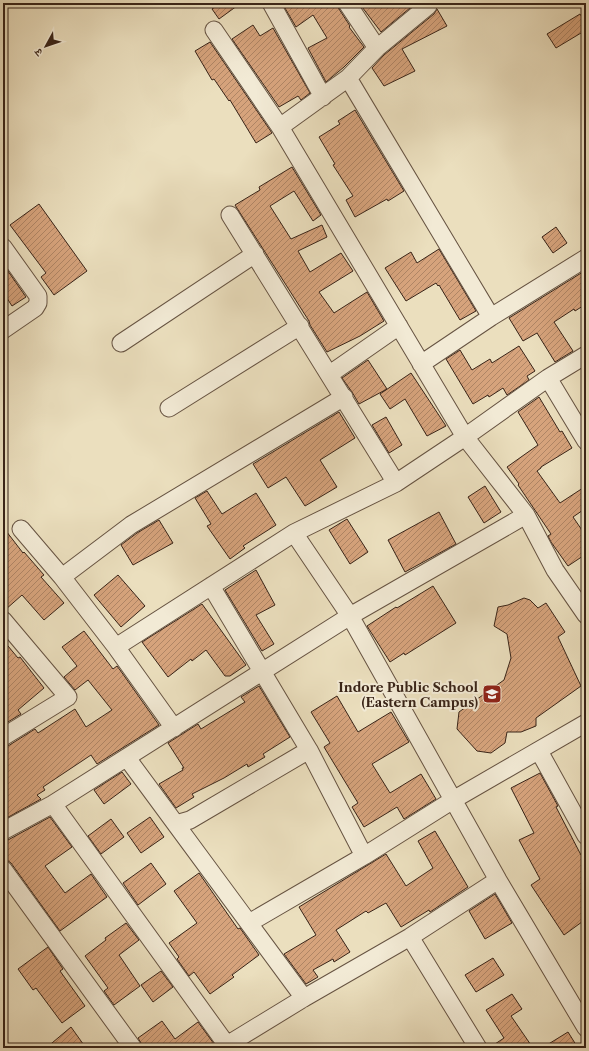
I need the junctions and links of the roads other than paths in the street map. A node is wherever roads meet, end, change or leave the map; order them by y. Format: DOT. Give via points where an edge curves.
graph roads {
  1 [pos="272,3"];
  2 [pos="347,3"];
  3 [pos="428,6"];
  4 [pos="214,30"];
  5 [pos="377,48"];
  6 [pos="348,78"];
  7 [pos="323,96"];
  8 [pos="280,127"];
  9 [pos="230,215"];
  10 [pos="3,247"];
  11 [pos="255,254"];
  12 [pos="586,258"];
  13 [pos="491,318"];
  14 [pos="300,326"];
  15 [pos="399,326"];
  16 [pos="3,330"];
  17 [pos="121,343"];
  18 [pos="586,355"];
  19 [pos="421,364"];
  20 [pos="330,374"];
  21 [pos="548,378"];
  22 [pos="344,397"];
  23 [pos="169,408"];
  24 [pos="465,437"];
  25 [pos="586,441"];
  26 [pos="396,483"];
  27 [pos="526,515"];
  28 [pos="22,528"];
  29 [pos="294,533"];
  30 [pos="62,577"];
  31 [pos="211,586"];
  32 [pos="586,615"];
  33 [pos="350,616"];
  34 [pos="5,627"];
  35 [pos="116,646"];
  36 [pos="262,671"];
  37 [pos="586,723"];
  38 [pos="174,728"];
  39 [pos="3,738"];
  40 [pos="309,750"];
  41 [pos="539,751"];
  42 [pos="126,758"];
  43 [pos="453,800"];
  44 [pos="53,804"];
  45 [pos="176,824"];
  46 [pos="3,831"];
  47 [pos="586,836"];
  48 [pos="364,856"];
  49 [pos="3,869"];
  50 [pos="498,880"];
  51 [pos="249,923"];
  52 [pos="410,937"];
  53 [pos="304,998"];
  54 [pos="586,1028"];
  55 [pos="228,1046"];
  56 [pos="133,1048"];
  57 [pos="478,1048"];
  1 -- 7 [label="street"];
  2 -- 5 [label="street"];
  3 -- 5 [label="street"];
  4 -- 8 [label="street"];
  5 -- 6 [label="street"];
  6 -- 7 [label="street"];
  6 -- 13 [label="street"];
  7 -- 8 [label="street"];
  8 -- 15 [label="street"];
  9 -- 11 [label="street"];
  10 -- 16 [label="street" via="38,296 38,302 35,308"];
  11 -- 14 [label="street"];
  11 -- 17 [label="street"];
  12 -- 13 [label="street"];
  13 -- 19 [label="street"];
  14 -- 20 [label="street"];
  14 -- 23 [label="street"];
  15 -- 19 [label="street"];
  15 -- 20 [label="street"];
  18 -- 21 [label="street"];
  19 -- 24 [label="street"];
  20 -- 22 [label="street"];
  21 -- 24 [label="street"];
  21 -- 25 [label="street"];
  22 -- 26 [label="street"];
  22 -- 30 [label="street" via="131,525"];
  24 -- 26 [label="street"];
  24 -- 27 [label="street"];
  26 -- 29 [label="street"];
  27 -- 32 [label="street" via="555,570"];
  27 -- 33 [label="street"];
  28 -- 30 [label="street"];
  29 -- 31 [label="street"];
  29 -- 33 [label="street"];
  30 -- 35 [label="street"];
  31 -- 35 [label="street"];
  31 -- 36 [label="street"];
  33 -- 36 [label="street"];
  33 -- 43 [label="street"];
  34 -- 39 [label="street" via="68,697"];
  35 -- 38 [label="street"];
  36 -- 38 [label="street"];
  36 -- 40 [label="street"];
  37 -- 41 [label="street"];
  38 -- 42 [label="street"];
  40 -- 45 [label="street" via="190,820"];
  40 -- 48 [label="street"];
  41 -- 43 [label="street"];
  41 -- 47 [label="street"];
  42 -- 44 [label="street"];
  42 -- 45 [label="street"];
  43 -- 48 [label="street"];
  43 -- 50 [label="street"];
  44 -- 46 [label="street"];
  44 -- 55 [label="street"];
  45 -- 51 [label="street"];
  48 -- 51 [label="street"];
  49 -- 56 [label="street"];
  50 -- 52 [label="street"];
  50 -- 54 [label="street"];
  51 -- 53 [label="street"];
  52 -- 53 [label="street"];
  52 -- 57 [label="street"];
  53 -- 55 [label="street"];
}
